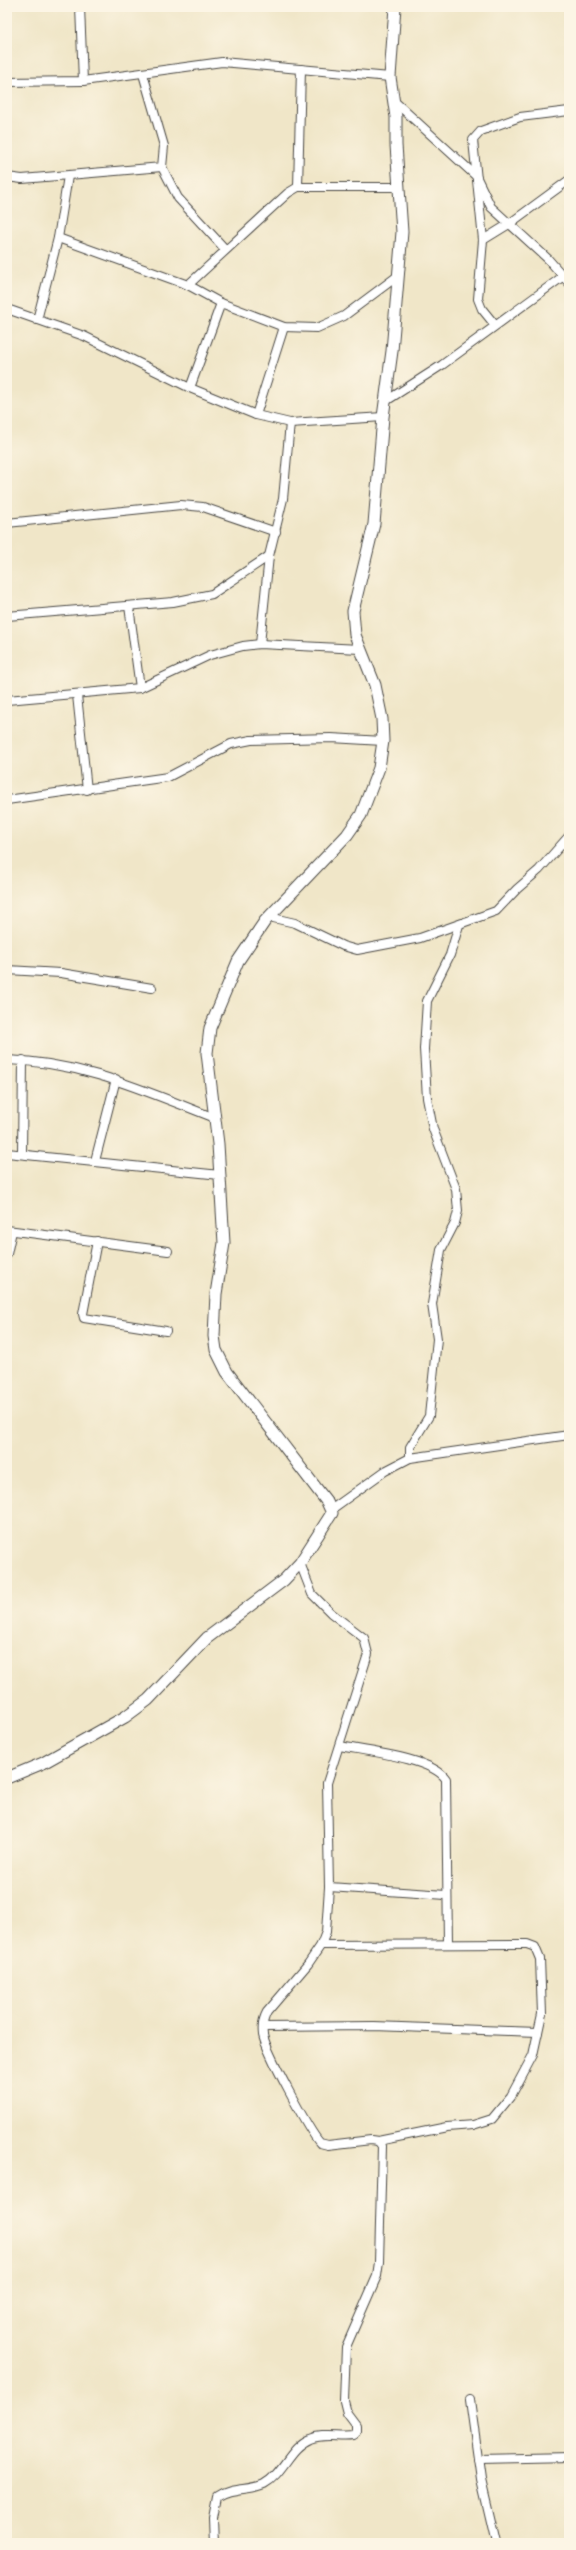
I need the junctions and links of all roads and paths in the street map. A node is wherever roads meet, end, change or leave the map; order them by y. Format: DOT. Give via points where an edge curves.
graph roads {
  1 [pos="80,7"];
  2 [pos="395,7"];
  3 [pos="301,69"];
  4 [pos="143,74"];
  5 [pos="390,77"];
  6 [pos="7,82"];
  7 [pos="83,82"];
  8 [pos="393,100"];
  9 [pos="569,111"];
  10 [pos="162,167"];
  11 [pos="68,176"];
  12 [pos="476,176"];
  13 [pos="7,177"];
  14 [pos="569,180"];
  15 [pos="298,187"];
  16 [pos="399,187"];
  17 [pos="509,224"];
  18 [pos="58,238"];
  19 [pos="483,240"];
  20 [pos="225,249"];
  21 [pos="566,273"];
  22 [pos="399,275"];
  23 [pos="569,283"];
  24 [pos="188,285"];
  25 [pos="221,303"];
  26 [pos="7,309"];
  27 [pos="37,320"];
  28 [pos="495,325"];
  29 [pos="284,327"];
  30 [pos="190,388"];
  31 [pos="386,401"];
  32 [pos="256,415"];
  33 [pos="383,417"];
  34 [pos="290,423"];
  35 [pos="7,523"];
  36 [pos="276,532"];
  37 [pos="269,556"];
  38 [pos="129,606"];
  39 [pos="7,616"];
  40 [pos="260,644"];
  41 [pos="360,649"];
  42 [pos="140,688"];
  43 [pos="77,695"];
  44 [pos="7,700"];
  45 [pos="383,741"];
  46 [pos="87,790"];
  47 [pos="7,800"];
  48 [pos="569,836"];
  49 [pos="269,917"];
  50 [pos="459,925"];
  51 [pos="7,970"];
  52 [pos="152,988"];
  53 [pos="7,1060"];
  54 [pos="22,1060"];
  55 [pos="116,1079"];
  56 [pos="215,1118"];
  57 [pos="7,1153"];
  58 [pos="22,1154"];
  59 [pos="96,1161"];
  60 [pos="220,1175"];
  61 [pos="10,1230"];
  62 [pos="97,1241"];
  63 [pos="168,1251"];
  64 [pos="7,1254"];
  65 [pos="166,1331"];
  66 [pos="569,1435"];
  67 [pos="410,1458"];
  68 [pos="332,1509"];
  69 [pos="300,1563"];
  70 [pos="340,1746"];
  71 [pos="7,1778"];
  72 [pos="329,1888"];
  73 [pos="446,1895"];
  74 [pos="448,1944"];
  75 [pos="321,1945"];
  76 [pos="263,2027"];
  77 [pos="538,2032"];
  78 [pos="378,2142"];
  79 [pos="470,2400"];
  80 [pos="569,2457"];
  81 [pos="478,2459"];
  82 [pos="214,2543"];
  83 [pos="496,2543"];
  1 -- 7 [label="street"];
  2 -- 5 [label="street"];
  3 -- 4 [label="street" via="222,62"];
  3 -- 5 [label="street"];
  3 -- 15 [label="street"];
  4 -- 7 [label="street"];
  4 -- 10 [label="street" via="164,146"];
  5 -- 8 [label="street"];
  6 -- 7 [label="street"];
  8 -- 12 [label="street"];
  8 -- 16 [label="street"];
  9 -- 12 [label="street" via="520,117 481,131 474,140"];
  10 -- 11 [label="street"];
  10 -- 20 [label="street" via="178,198"];
  11 -- 13 [label="street" via="22,179"];
  11 -- 18 [label="street"];
  12 -- 17 [label="street" via="490,207"];
  12 -- 19 [label="street"];
  14 -- 17 [label="street"];
  15 -- 16 [label="street"];
  15 -- 20 [label="street"];
  16 -- 22 [label="street" via="402,232"];
  17 -- 19 [label="street"];
  17 -- 21 [label="street"];
  18 -- 24 [label="street"];
  18 -- 27 [label="street"];
  19 -- 28 [label="street" via="478,299 482,310"];
  20 -- 24 [label="street"];
  21 -- 23 [label="street"];
  21 -- 28 [label="street"];
  22 -- 29 [label="street" via="344,316 317,328"];
  22 -- 31 [label="street"];
  24 -- 25 [label="street"];
  25 -- 29 [label="street"];
  25 -- 30 [label="street"];
  26 -- 27 [label="street"];
  27 -- 30 [label="street" via="84,336"];
  28 -- 31 [label="street" via="442,365"];
  29 -- 32 [label="street"];
  30 -- 32 [label="street"];
  31 -- 33 [label="street"];
  32 -- 34 [label="street"];
  33 -- 34 [label="street"];
  33 -- 41 [label="street" via="374,524 353,611 355,635"];
  34 -- 36 [label="street" via="283,499"];
  35 -- 36 [label="street" via="181,505 203,507"];
  36 -- 37 [label="street"];
  37 -- 38 [label="street" via="212,594 173,602"];
  37 -- 40 [label="street"];
  38 -- 39 [label="street"];
  38 -- 42 [label="street"];
  40 -- 41 [label="street"];
  40 -- 42 [label="street" via="210,655"];
  41 -- 45 [label="street" via="375,685 382,719"];
  42 -- 43 [label="street"];
  43 -- 44 [label="street"];
  43 -- 46 [label="street"];
  45 -- 46 [label="street" via="331,738 251,740 231,744 168,778"];
  45 -- 49 [label="street" via="379,768 361,815 347,835"];
  46 -- 47 [label="street"];
  48 -- 50 [label="street" via="540,870 496,911"];
  49 -- 50 [label="street" via="295,923 343,946 358,950 420,938"];
  49 -- 56 [label="street" via="238,961 210,1028 207,1053"];
  50 -- 67 [label="street" via="450,955 427,1001 424,1049 427,1098 433,1129 456,1189 458,1211 455,1223 440,1250 432,1304 437,1339 429,1416 410,1447"];
  51 -- 52 [label="street" via="62,973"];
  53 -- 54 [label="street"];
  54 -- 55 [label="street" via="66,1066"];
  54 -- 58 [label="street"];
  55 -- 56 [label="street"];
  55 -- 59 [label="street"];
  56 -- 60 [label="street"];
  57 -- 58 [label="street"];
  58 -- 59 [label="street"];
  59 -- 60 [label="street"];
  60 -- 68 [label="street" via="224,1243 216,1294 216,1350 231,1378"];
  61 -- 62 [label="street"];
  61 -- 64 [label="street"];
  62 -- 63 [label="street"];
  62 -- 65 [label="street" via="84,1318"];
  66 -- 67 [label="street"];
  67 -- 68 [label="street" via="385,1471"];
  68 -- 69 [label="street" via="332,1513"];
  69 -- 70 [label="street" via="312,1594 331,1613 360,1633 367,1643 368,1654 364,1674"];
  69 -- 71 [label="street" via="284,1580 207,1638 148,1700 44,1763"];
  70 -- 72 [label="street" via="328,1778 326,1797"];
  70 -- 73 [label="street" via="398,1758 442,1773 446,1780 448,1803"];
  72 -- 73 [label="street"];
  72 -- 75 [label="street" via="326,1932"];
  73 -- 74 [label="street"];
  74 -- 75 [label="street"];
  74 -- 77 [label="street" via="527,1944 535,1948 540,1960 542,1983 542,2014"];
  75 -- 76 [label="street" via="308,1964 273,2002 263,2018"];
  76 -- 77 [label="street" via="374,2026"];
  76 -- 78 [label="street" via="269,2051 308,2126 320,2143 328,2145 361,2141"];
  77 -- 78 [label="street" via="533,2055 511,2096 492,2119 474,2125 447,2127"];
  78 -- 82 [label="street" via="382,2146 382,2159 377,2276 346,2347 343,2378 344,2401 347,2413 356,2425 356,2431 353,2436 321,2436 309,2439 263,2484 224,2492 217,2497 213,2518"];
  79 -- 81 [label="street"];
  80 -- 81 [label="street"];
  81 -- 83 [label="street"];
}
